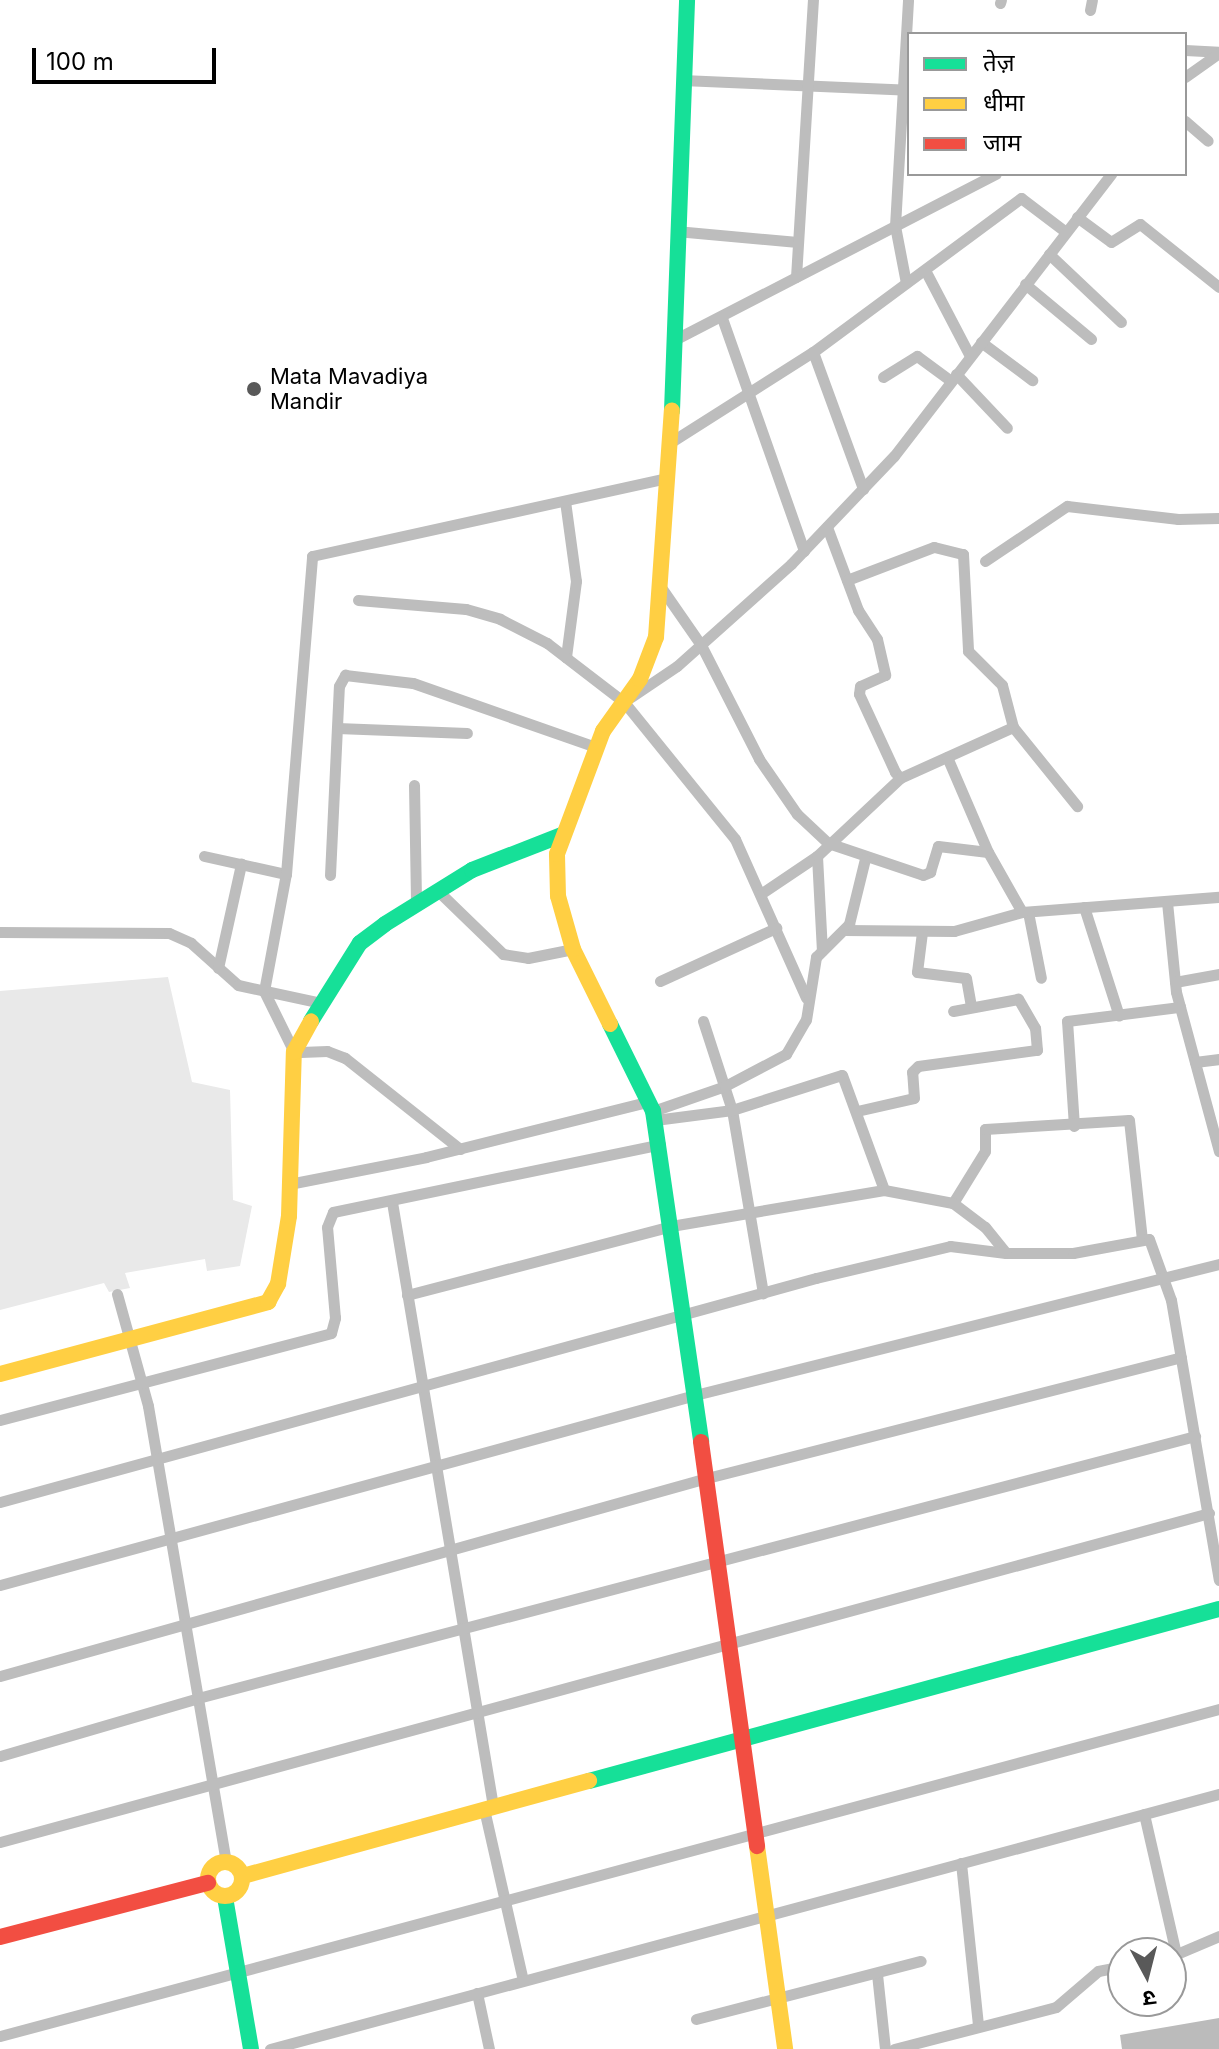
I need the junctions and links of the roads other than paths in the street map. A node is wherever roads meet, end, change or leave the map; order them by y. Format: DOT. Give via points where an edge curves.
graph roads {
  1 [pos="687,0"];
  2 [pos="813,0"];
  3 [pos="908,0"];
  4 [pos="907,32"];
  5 [pos="907,45"];
  6 [pos="1187,50"];
  7 [pos="1219,53"];
  8 [pos="1187,76"];
  9 [pos="682,80"];
  10 [pos="807,86"];
  11 [pos="906,90"];
  12 [pos="1187,123"];
  13 [pos="1208,141"];
  14 [pos="1109,176"];
  15 [pos="977,179"];
  16 [pos="1077,217"];
  17 [pos="895,226"];
  18 [pos="676,231"];
  19 [pos="1066,232"];
  20 [pos="798,242"];
  21 [pos="1049,254"];
  22 [pos="925,270"];
  23 [pos="796,277"];
  24 [pos="906,283"];
  25 [pos="1025,284"];
  26 [pos="1219,287"];
  27 [pos="722,318"];
  28 [pos="1121,322"];
  29 [pos="1091,339"];
  30 [pos="674,340"];
  31 [pos="981,342"];
  32 [pos="813,352"];
  33 [pos="970,356"];
  34 [pos="883,377"];
  35 [pos="954,378"];
  36 [pos="1032,380"];
  37 [pos="751,391"];
  38 [pos="1007,428"];
  39 [pos="671,442"];
  40 [pos="668,478"];
  41 [pos="863,489"];
  42 [pos="565,501"];
  43 [pos="1219,518"];
  44 [pos="827,527"];
  45 [pos="804,551"];
  46 [pos="985,561"];
  47 [pos="847,580"];
  48 [pos="660,585"];
  49 [pos="358,600"];
  50 [pos="701,645"];
  51 [pos="566,657"];
  52 [pos="624,702"];
  53 [pos="1013,727"];
  54 [pos="337,728"];
  55 [pos="467,733"];
  56 [pos="596,747"];
  57 [pos="947,757"];
  58 [pos="900,778"];
  59 [pos="414,785"];
  60 [pos="1077,806"];
  61 [pos="562,835"];
  62 [pos="828,843"];
  63 [pos="988,852"];
  64 [pos="204,856"];
  65 [pos="817,856"];
  66 [pos="865,859"];
  67 [pos="241,864"];
  68 [pos="286,874"];
  69 [pos="330,875"];
  70 [pos="437,890"];
  71 [pos="762,893"];
  72 [pos="1219,897"];
  73 [pos="1167,902"];
  74 [pos="416,903"];
  75 [pos="1084,907"];
  76 [pos="1025,912"];
  77 [pos="776,928"];
  78 [pos="844,930"];
  79 [pos="0,932"];
  80 [pos="922,932"];
  81 [pos="573,949"];
  82 [pos="822,951"];
  83 [pos="218,968"];
  84 [pos="1219,974"];
  85 [pos="1041,978"];
  86 [pos="660,981"];
  87 [pos="1175,982"];
  88 [pos="264,991"];
  89 [pos="806,998"];
  90 [pos="322,1003"];
  91 [pos="971,1006"];
  92 [pos="1180,1007"];
  93 [pos="953,1011"];
  94 [pos="1119,1016"];
  95 [pos="703,1021"];
  96 [pos="294,1052"];
  97 [pos="1219,1059"];
  98 [pos="1195,1062"];
  99 [pos="725,1086"];
  100 [pos="732,1110"];
  101 [pos="651,1111"];
  102 [pos="857,1111"];
  103 [pos="1074,1126"];
  104 [pos="660,1144"];
  105 [pos="460,1149"];
  106 [pos="1219,1151"];
  107 [pos="289,1184"];
  108 [pos="884,1190"];
  109 [pos="392,1202"];
  110 [pos="953,1203"];
  111 [pos="747,1215"];
  112 [pos="671,1226"];
  113 [pos="1142,1239"];
  114 [pos="1006,1253"];
  115 [pos="1219,1264"];
  116 [pos="1164,1277"];
  117 [pos="763,1293"];
  118 [pos="117,1294"];
  119 [pos="407,1295"];
  120 [pos="684,1316"];
  121 [pos="131,1343"];
  122 [pos="1181,1357"];
  123 [pos="0,1374"];
  124 [pos="142,1381"];
  125 [pos="421,1387"];
  126 [pos="695,1395"];
  127 [pos="0,1420"];
  128 [pos="1195,1436"];
  129 [pos="157,1459"];
  130 [pos="434,1467"];
  131 [pos="707,1478"];
  132 [pos="0,1502"];
  133 [pos="1209,1513"];
  134 [pos="171,1538"];
  135 [pos="447,1550"];
  136 [pos="718,1560"];
  137 [pos="1219,1580"];
  138 [pos="0,1585"];
  139 [pos="1219,1609"];
  140 [pos="185,1623"];
  141 [pos="462,1628"];
  142 [pos="730,1642"];
  143 [pos="0,1676"];
  144 [pos="198,1698"];
  145 [pos="1219,1709"];
  146 [pos="478,1711"];
  147 [pos="744,1737"];
  148 [pos="0,1756"];
  149 [pos="212,1783"];
  150 [pos="1219,1794"];
  151 [pos="488,1808"];
  152 [pos="1144,1814"];
  153 [pos="756,1833"];
  154 [pos="0,1842"];
  155 [pos="226,1862"];
  156 [pos="961,1863"];
  157 [pos="243,1876"];
  158 [pos="208,1883"];
  159 [pos="225,1897"];
  160 [pos="506,1904"];
  161 [pos="766,1913"];
  162 [pos="1219,1936"];
  163 [pos="0,1937"];
  164 [pos="1169,1937"];
  165 [pos="1187,1949"];
  166 [pos="921,1961"];
  167 [pos="1107,1969"];
  168 [pos="241,1973"];
  169 [pos="877,1974"];
  170 [pos="523,1980"];
  171 [pos="477,1993"];
  172 [pos="778,1998"];
  173 [pos="696,2019"];
  174 [pos="978,2024"];
  175 [pos="0,2036"];
  176 [pos="251,2049"];
  177 [pos="270,2049"];
  178 [pos="489,2049"];
  179 [pos="785,2049"];
  180 [pos="885,2049"];
  181 [pos="894,2049"];
  1 -- 9 [label="street"];
  2 -- 10 [label="street"];
  3 -- 4 [label="street"];
  5 -- 11 [label="street"];
  6 -- 7 [label="street"];
  7 -- 8 [label="street"];
  9 -- 10 [label="street"];
  9 -- 18 [label="street"];
  10 -- 11 [label="street"];
  10 -- 20 [label="street"];
  11 -- 17 [label="street"];
  12 -- 13 [label="street"];
  14 -- 16 [label="street"];
  15 -- 17 [label="street"];
  16 -- 19 [label="street"];
  16 -- 26 [label="street" via="1111,242 1132,224 1140,224"];
  17 -- 23 [label="street"];
  17 -- 24 [label="street"];
  18 -- 20 [label="street"];
  18 -- 30 [label="street"];
  19 -- 21 [label="street"];
  19 -- 22 [label="street" via="1021,198"];
  20 -- 23 [label="street"];
  21 -- 25 [label="street"];
  21 -- 28 [label="street"];
  22 -- 24 [label="street"];
  22 -- 33 [label="street"];
  23 -- 27 [label="street"];
  24 -- 32 [label="street"];
  25 -- 29 [label="street"];
  25 -- 31 [label="street"];
  27 -- 30 [label="street"];
  27 -- 37 [label="street"];
  30 -- 39 [label="street"];
  31 -- 33 [label="street"];
  31 -- 36 [label="street"];
  32 -- 37 [label="street"];
  32 -- 41 [label="street"];
  33 -- 35 [label="street"];
  34 -- 35 [label="street" via="917,356"];
  35 -- 38 [label="street"];
  35 -- 41 [label="street"];
  37 -- 39 [label="street"];
  37 -- 45 [label="street"];
  39 -- 40 [label="street"];
  40 -- 42 [label="street"];
  40 -- 48 [label="street"];
  41 -- 44 [label="street"];
  42 -- 51 [label="street" via="576,581"];
  42 -- 68 [label="street" via="312,556"];
  43 -- 46 [label="street" via="1178,519 1067,506"];
  44 -- 45 [label="street"];
  44 -- 47 [label="street"];
  45 -- 50 [label="street"];
  47 -- 53 [label="street" via="934,547 963,554 965,640 980,668 1002,685"];
  47 -- 58 [label="street" via="877,639 885,671 883,678 860,686 859,694"];
  48 -- 50 [label="street"];
  48 -- 52 [label="street" via="656,637 640,679"];
  49 -- 51 [label="street" via="466,609 500,619"];
  50 -- 52 [label="street"];
  50 -- 62 [label="street" via="759,759 797,814"];
  51 -- 52 [label="street"];
  52 -- 56 [label="street"];
  52 -- 71 [label="street" via="721,817"];
  53 -- 57 [label="street"];
  53 -- 60 [label="street"];
  54 -- 55 [label="street"];
  54 -- 56 [label="street" via="341,678 350,674 433,689"];
  54 -- 69 [label="street"];
  56 -- 61 [label="street"];
  57 -- 58 [label="street"];
  57 -- 63 [label="street"];
  58 -- 62 [label="street"];
  59 -- 74 [label="street"];
  61 -- 70 [label="street" via="472,870"];
  61 -- 81 [label="street" via="558,896"];
  62 -- 65 [label="street"];
  62 -- 66 [label="street"];
  63 -- 66 [label="street" via="938,846 930,872 923,875"];
  63 -- 76 [label="street"];
  64 -- 67 [label="street"];
  65 -- 71 [label="street"];
  65 -- 82 [label="street"];
  66 -- 78 [label="street"];
  67 -- 68 [label="street"];
  67 -- 83 [label="street"];
  68 -- 88 [label="street"];
  70 -- 74 [label="street"];
  70 -- 81 [label="street" via="503,954 528,958"];
  71 -- 77 [label="street"];
  72 -- 73 [label="street"];
  73 -- 75 [label="street"];
  73 -- 87 [label="street"];
  74 -- 90 [label="street" via="360,943"];
  75 -- 76 [label="street"];
  75 -- 94 [label="street"];
  76 -- 80 [label="street" via="965,930"];
  76 -- 85 [label="street"];
  77 -- 86 [label="street"];
  77 -- 89 [label="street"];
  78 -- 80 [label="street"];
  78 -- 82 [label="street"];
  79 -- 83 [label="street" via="169,933 191,943"];
  80 -- 91 [label="street" via="917,972 966,978"];
  81 -- 101 [label="street"];
  82 -- 89 [label="street" via="812,966"];
  83 -- 88 [label="street" via="238,985"];
  84 -- 87 [label="street"];
  87 -- 92 [label="street"];
  88 -- 90 [label="street"];
  88 -- 96 [label="street"];
  89 -- 99 [label="street" via="806,1020 786,1054"];
  90 -- 96 [label="street"];
  91 -- 93 [label="street"];
  91 -- 102 [label="street" via="1018,999 1036,1031 1037,1050 918,1066 912,1072 914,1098"];
  92 -- 94 [label="street"];
  92 -- 98 [label="street"];
  94 -- 103 [label="street" via="1072,1019 1064,1027"];
  95 -- 99 [label="street"];
  96 -- 105 [label="street" via="327,1051 345,1058"];
  96 -- 107 [label="street"];
  97 -- 98 [label="street"];
  98 -- 106 [label="street"];
  99 -- 100 [label="street"];
  99 -- 101 [label="street"];
  100 -- 101 [label="street"];
  100 -- 102 [label="street" via="837,1074 845,1079"];
  100 -- 111 [label="street"];
  101 -- 104 [label="street"];
  101 -- 105 [label="street"];
  102 -- 108 [label="street"];
  103 -- 110 [label="street" via="985,1129 985,1151"];
  103 -- 113 [label="street" via="1131,1122"];
  104 -- 109 [label="street"];
  104 -- 112 [label="street"];
  105 -- 107 [label="street"];
  107 -- 121 [label="street" via="278,1284 268,1302"];
  108 -- 110 [label="street"];
  108 -- 111 [label="street"];
  109 -- 119 [label="street"];
  109 -- 124 [label="street" via="343,1209 328,1218 335,1318 331,1333"];
  110 -- 114 [label="street" via="985,1227"];
  111 -- 112 [label="street"];
  111 -- 117 [label="street"];
  112 -- 119 [label="street"];
  112 -- 120 [label="street"];
  113 -- 114 [label="street" via="1073,1253"];
  113 -- 116 [label="street" via="1153,1242"];
  114 -- 117 [label="street" via="950,1246"];
  115 -- 116 [label="street"];
  116 -- 122 [label="street"];
  116 -- 126 [label="street"];
  117 -- 120 [label="street"];
  118 -- 121 [label="street"];
  119 -- 125 [label="street"];
  120 -- 125 [label="street"];
  120 -- 126 [label="street"];
  121 -- 123 [label="street"];
  121 -- 124 [label="street"];
  122 -- 128 [label="street"];
  122 -- 131 [label="street"];
  124 -- 127 [label="street"];
  124 -- 129 [label="street"];
  125 -- 129 [label="street"];
  125 -- 130 [label="street"];
  126 -- 130 [label="street"];
  126 -- 131 [label="street"];
  128 -- 133 [label="street"];
  128 -- 136 [label="street"];
  129 -- 132 [label="street"];
  129 -- 134 [label="street"];
  130 -- 134 [label="street"];
  130 -- 135 [label="street"];
  131 -- 135 [label="street"];
  131 -- 136 [label="street"];
  133 -- 137 [label="street"];
  133 -- 142 [label="street"];
  134 -- 138 [label="street"];
  134 -- 140 [label="street"];
  135 -- 140 [label="street"];
  135 -- 141 [label="street"];
  136 -- 141 [label="street"];
  136 -- 142 [label="street"];
  139 -- 147 [label="street"];
  140 -- 143 [label="street"];
  140 -- 144 [label="street"];
  141 -- 144 [label="street"];
  141 -- 146 [label="street"];
  142 -- 146 [label="street"];
  142 -- 147 [label="street"];
  144 -- 148 [label="street"];
  144 -- 149 [label="street"];
  145 -- 153 [label="street"];
  146 -- 149 [label="street"];
  146 -- 151 [label="street"];
  147 -- 151 [label="street"];
  147 -- 153 [label="street"];
  149 -- 154 [label="street"];
  149 -- 155 [label="street"];
  150 -- 152 [label="street"];
  151 -- 157 [label="street"];
  151 -- 160 [label="street"];
  152 -- 156 [label="street"];
  152 -- 164 [label="street"];
  153 -- 160 [label="street"];
  153 -- 161 [label="street"];
  155 -- 157 [label="street"];
  155 -- 158 [label="street" via="212,1868"];
  156 -- 161 [label="street"];
  156 -- 174 [label="street"];
  157 -- 159 [label="street" via="239,1891"];
  158 -- 159 [label="street"];
  158 -- 163 [label="street"];
  159 -- 168 [label="street"];
  160 -- 168 [label="street"];
  160 -- 170 [label="street"];
  161 -- 170 [label="street"];
  161 -- 172 [label="street"];
  162 -- 165 [label="street"];
  166 -- 169 [label="street"];
  167 -- 174 [label="street" via="1056,2007"];
  168 -- 175 [label="street"];
  168 -- 176 [label="street"];
  169 -- 172 [label="street"];
  169 -- 180 [label="street"];
  170 -- 171 [label="street"];
  171 -- 177 [label="street"];
  171 -- 178 [label="street"];
  172 -- 173 [label="street"];
  172 -- 179 [label="street"];
  174 -- 181 [label="street"];
}
